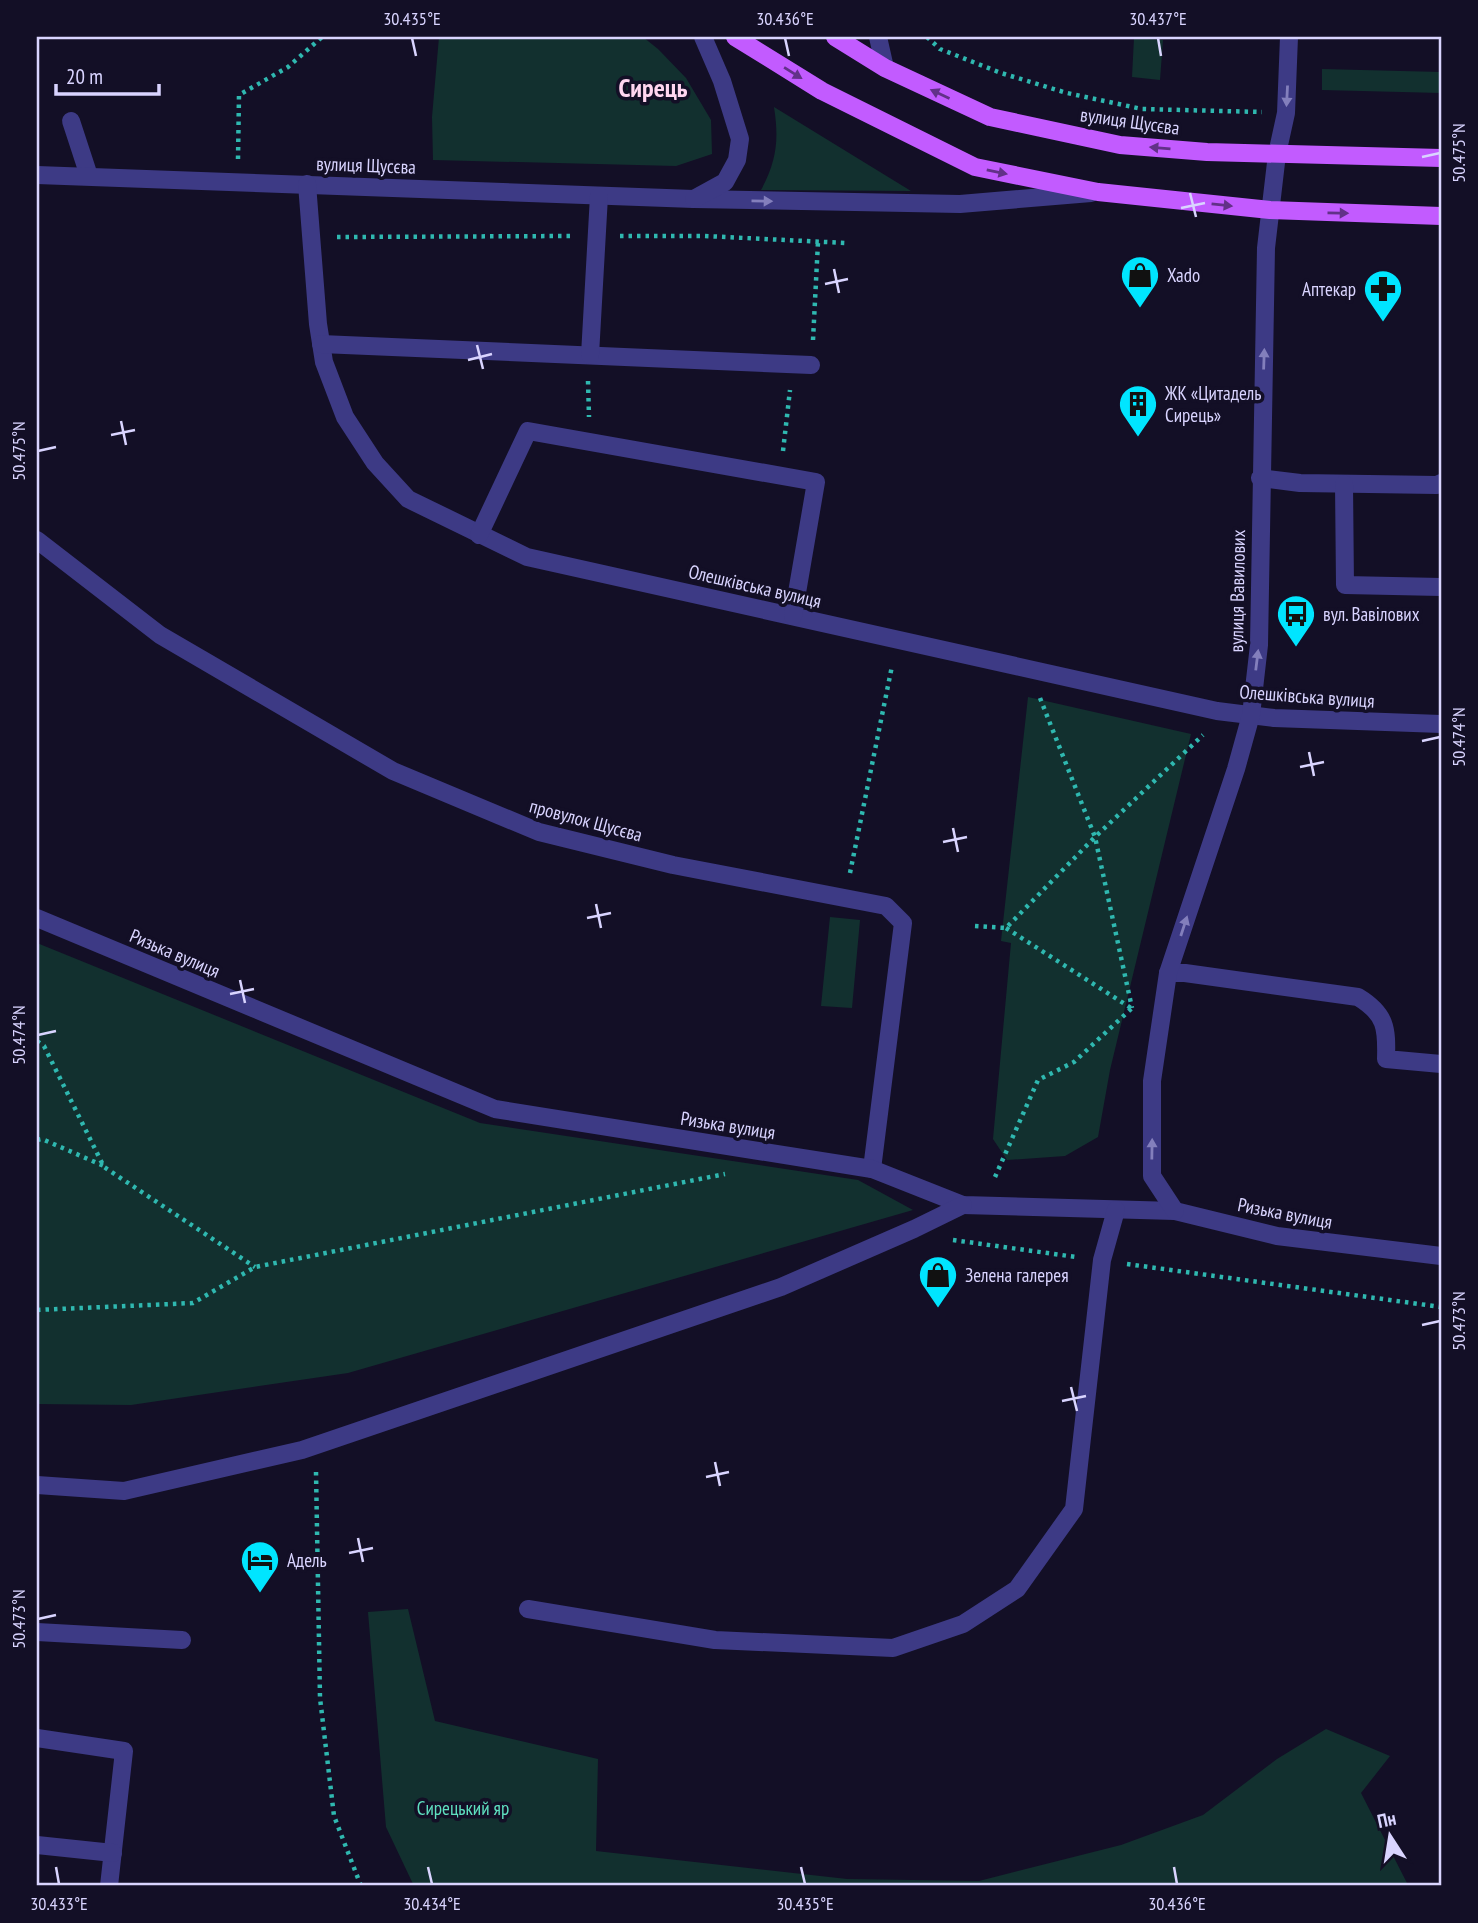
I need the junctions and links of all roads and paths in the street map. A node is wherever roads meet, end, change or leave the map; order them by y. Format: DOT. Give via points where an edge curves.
graph roads {
  1 [pos="323,37"];
  2 [pos="702,37"];
  3 [pos="735,37"];
  4 [pos="835,37"];
  5 [pos="878,37"];
  6 [pos="927,37"];
  7 [pos="1289,37"];
  8 [pos="885,68"];
  9 [pos="1252,112"];
  10 [pos="71,121"];
  11 [pos="1277,154"];
  12 [pos="1441,158"];
  13 [pos="37,175"];
  14 [pos="89,176"];
  15 [pos="237,181"];
  16 [pos="307,184"];
  17 [pos="1098,192"];
  18 [pos="599,196"];
  19 [pos="694,200"];
  20 [pos="1270,210"];
  21 [pos="1441,216"];
  22 [pos="818,242"];
  23 [pos="826,243"];
  24 [pos="845,243"];
  25 [pos="321,344"];
  26 [pos="590,355"];
  27 [pos="811,365"];
  28 [pos="1260,478"];
  29 [pos="1441,483"];
  30 [pos="1344,484"];
  31 [pos="479,535"];
  32 [pos="37,540"];
  33 [pos="1441,587"];
  34 [pos="793,616"];
  35 [pos="893,662"];
  36 [pos="1052,698"];
  37 [pos="1251,715"];
  38 [pos="1441,724"];
  39 [pos="1212,727"];
  40 [pos="1095,837"];
  41 [pos="845,898"];
  42 [pos="37,918"];
  43 [pos="975,926"];
  44 [pos="1006,928"];
  45 [pos="1168,973"];
  46 [pos="1132,1009"];
  47 [pos="37,1041"];
  48 [pos="1441,1064"];
  49 [pos="37,1140"];
  50 [pos="104,1167"];
  51 [pos="872,1169"];
  52 [pos="727,1174"];
  53 [pos="995,1177"];
  54 [pos="963,1205"];
  55 [pos="1115,1210"];
  56 [pos="1175,1211"];
  57 [pos="951,1240"];
  58 [pos="1441,1256"];
  59 [pos="1102,1260"];
  60 [pos="254,1267"];
  61 [pos="1441,1307"];
  62 [pos="37,1310"];
  63 [pos="316,1459"];
  64 [pos="37,1485"];
  65 [pos="528,1609"];
  66 [pos="37,1632"];
  67 [pos="182,1640"];
  68 [pos="37,1738"];
  69 [pos="37,1845"];
  70 [pos="113,1853"];
  71 [pos="110,1886"];
  72 [pos="361,1886"];
  1 -- 15 [label="path" via="288,67 239,95"];
  2 -- 19 [label="street" via="740,139 737,160 725,182"];
  3 -- 17 [label="main road, вулиця Щусєва, one-way" via="822,91 975,167"];
  4 -- 8 [label="main road, вулиця Щусєва"];
  5 -- 8 [label="street"];
  6 -- 9 [label="path" via="940,49 1001,74 1067,93 1142,109"];
  7 -- 11 [label="street, вулиця Вавилових, one-way" via="1286,113"];
  11 -- 8 [label="main road, вулиця Щусєва, one-way" via="1120,145 990,117"];
  10 -- 14 [label="street"];
  11 -- 12 [label="main road, вулиця Щусєва"];
  11 -- 20 [label="street, вулиця Вавилових"];
  13 -- 14 [label="street, вулиця Щусєва"];
  14 -- 15 [label="street, вулиця Щусєва"];
  15 -- 16 [label="street, вулиця Щусєва"];
  16 -- 18 [label="street, вулиця Щусєва"];
  16 -- 25 [label="street, Олешківська вулиця"];
  19 -- 17 [label="street, вулиця Щусєва, one-way" via="960,204"];
  17 -- 20 [label="main road, вулиця Щусєва, one-way"];
  18 -- 19 [label="street, вулиця Щусєва"];
  18 -- 26 [label="street"];
  20 -- 21 [label="main road, вулиця Щусєва, one-way"];
  28 -- 20 [label="street, вулиця Вавилових, one-way"];
  22 -- 27 [label="path"];
  23 -- 24 [label="path"];
  25 -- 26 [label="street"];
  25 -- 31 [label="street, Олешківська вулиця" via="345,416 376,463 408,499"];
  26 -- 27 [label="street"];
  28 -- 30 [label="street"];
  37 -- 28 [label="street, вулиця Вавилових, one-way" via="1259,645"];
  29 -- 30 [label="street"];
  30 -- 33 [label="street" via="1345,585"];
  31 -- 34 [label="street, Олешківська вулиця" via="527,557"];
  31 -- 34 [label="street" via="528,431 816,482"];
  32 -- 41 [label="street, провулок Щусєва" via="160,635 393,771 539,832 673,865"];
  34 -- 37 [label="street, Олешківська вулиця"];
  35 -- 41 [label="path"];
  36 -- 40 [label="path" via="1039,695"];
  37 -- 38 [label="street, Олешківська вулиця"];
  45 -- 37 [label="street, вулиця Вавилових, one-way"];
  39 -- 40 [label="path"];
  40 -- 44 [label="path"];
  40 -- 46 [label="path"];
  41 -- 51 [label="street, провулок Щусєва" via="886,906 903,923"];
  42 -- 51 [label="street, Ризька вулиця" via="495,1109"];
  43 -- 44 [label="path"];
  44 -- 46 [label="path"];
  45 -- 48 [label="street" via="1358,997 1382,1018 1386,1059"];
  56 -- 45 [label="street, вулиця Вавилових, one-way" via="1152,1176 1153,1081"];
  46 -- 53 [label="path" via="1074,1062 1038,1080"];
  47 -- 50 [label="path" via="44,1046"];
  49 -- 50 [label="path"];
  50 -- 60 [label="path"];
  51 -- 54 [label="street, Ризька вулиця"];
  52 -- 60 [label="path"];
  54 -- 55 [label="street, Ризька вулиця"];
  54 -- 64 [label="street" via="781,1287 302,1450 124,1491"];
  55 -- 56 [label="street, Ризька вулиця"];
  55 -- 59 [label="street"];
  56 -- 58 [label="street, Ризька вулиця" via="1277,1236"];
  57 -- 59 [label="path"];
  59 -- 61 [label="path"];
  59 -- 65 [label="street" via="1074,1509 1017,1589 963,1624 893,1648 715,1640"];
  60 -- 62 [label="path" via="193,1303"];
  63 -- 72 [label="path" via="320,1698 334,1816"];
  66 -- 67 [label="street"];
  68 -- 70 [label="street" via="124,1751"];
  69 -- 70 [label="street"];
  70 -- 71 [label="street"];
}
